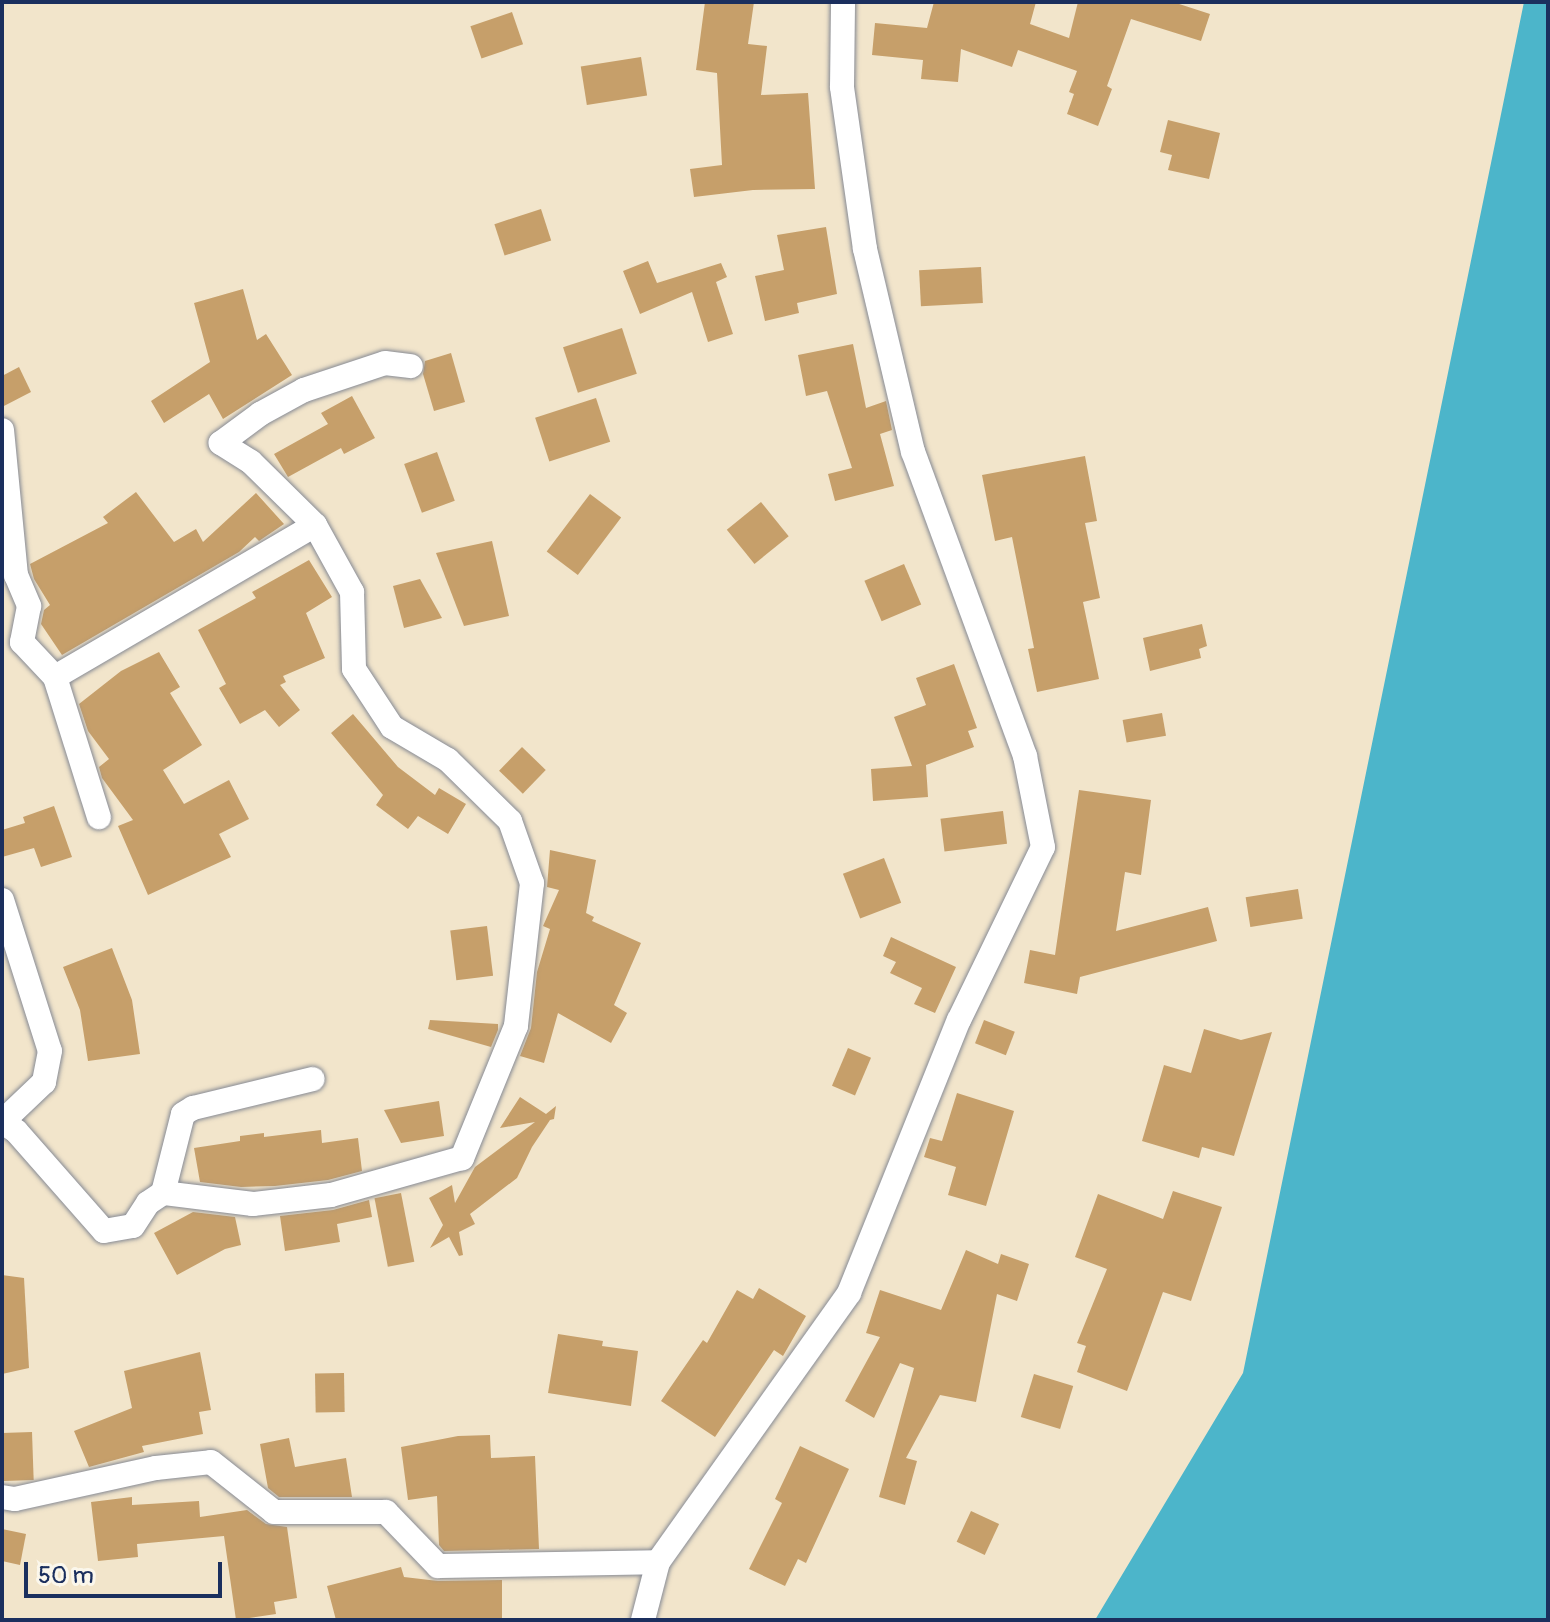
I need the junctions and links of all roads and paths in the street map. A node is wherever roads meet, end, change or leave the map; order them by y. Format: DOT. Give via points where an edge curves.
graph roads {
  1 [pos="843,2"];
  2 [pos="411,366"];
  3 [pos="2,430"];
  4 [pos="315,525"];
  5 [pos="55,677"];
  6 [pos="99,817"];
  7 [pos="2,900"];
  8 [pos="313,1079"];
  9 [pos="163,1193"];
  10 [pos="2,1497"];
  11 [pos="658,1562"];
  12 [pos="643,1620"];
  1 -- 11 [label="street" via="842,87 865,249 913,452 1025,756 1043,847 959,1020 849,1293"];
  2 -- 4 [label="street" via="385,363 304,390 221,443 251,462"];
  3 -- 5 [label="street" via="16,575 29,606 22,642"];
  4 -- 5 [label="street"];
  4 -- 9 [label="street" via="352,592 354,669 392,727 448,760 510,821 532,883 516,1026 462,1158 331,1195 253,1204"];
  5 -- 6 [label="street"];
  7 -- 9 [label="street" via="50,1051 44,1082 2,1122 16,1131 104,1231 133,1226 148,1203"];
  8 -- 9 [label="street" via="183,1114"];
  10 -- 11 [label="street" via="15,1499 156,1468 211,1462 274,1512 386,1512 438,1566"];
  11 -- 12 [label="street"];
}
